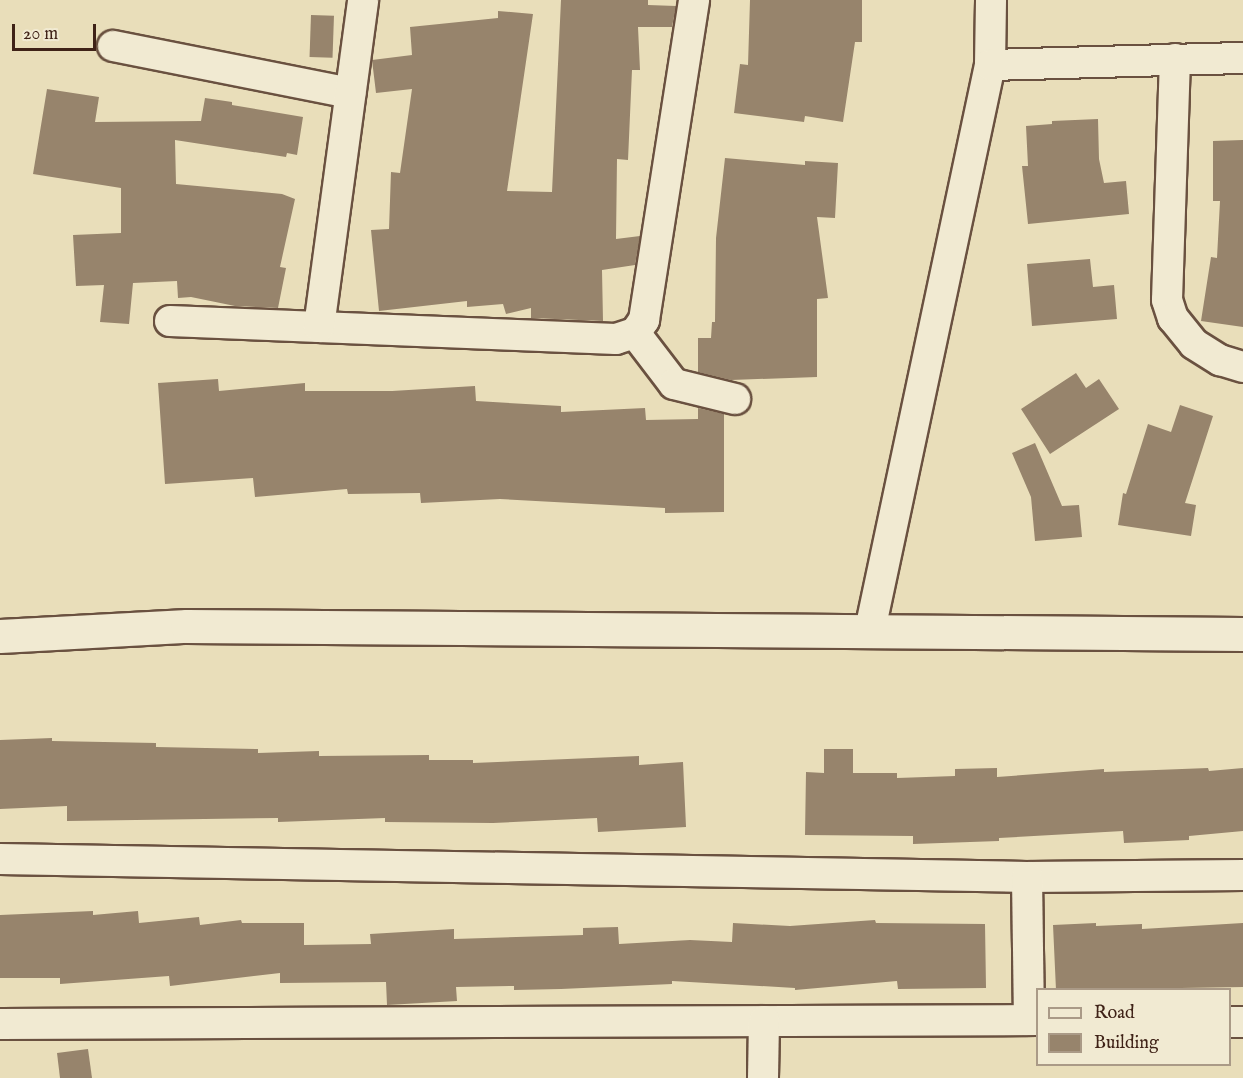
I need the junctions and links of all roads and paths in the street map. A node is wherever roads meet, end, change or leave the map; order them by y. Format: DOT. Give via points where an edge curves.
graph roads {
  1 [pos="363,0"];
  2 [pos="694,0"];
  3 [pos="991,0"];
  4 [pos="113,46"];
  5 [pos="1243,58"];
  6 [pos="1175,59"];
  7 [pos="990,66"];
  8 [pos="350,93"];
  9 [pos="170,321"];
  10 [pos="319,327"];
  11 [pos="635,333"];
  12 [pos="1243,367"];
  13 [pos="735,399"];
  14 [pos="870,630"];
  15 [pos="1243,634"];
  16 [pos="0,636"];
  17 [pos="0,859"];
  18 [pos="1243,875"];
  19 [pos="1027,877"];
  20 [pos="1033,1020"];
  21 [pos="764,1021"];
  22 [pos="0,1024"];
  23 [pos="763,1078"];
  1 -- 8 [label="street"];
  2 -- 11 [label="street" via="644,320"];
  3 -- 7 [label="street"];
  4 -- 8 [label="street"];
  5 -- 6 [label="street"];
  6 -- 7 [label="street"];
  6 -- 12 [label="street" via="1167,300 1173,318 1194,344 1220,360"];
  7 -- 14 [label="street"];
  8 -- 10 [label="street"];
  9 -- 10 [label="street"];
  10 -- 11 [label="street" via="616,339"];
  11 -- 13 [label="street" via="674,384"];
  14 -- 15 [label="street"];
  14 -- 16 [label="street" via="187,626"];
  17 -- 19 [label="street"];
  18 -- 19 [label="street"];
  19 -- 20 [label="street"];
  20 -- 21 [label="street"];
  21 -- 22 [label="street"];
  21 -- 23 [label="street"];
}
